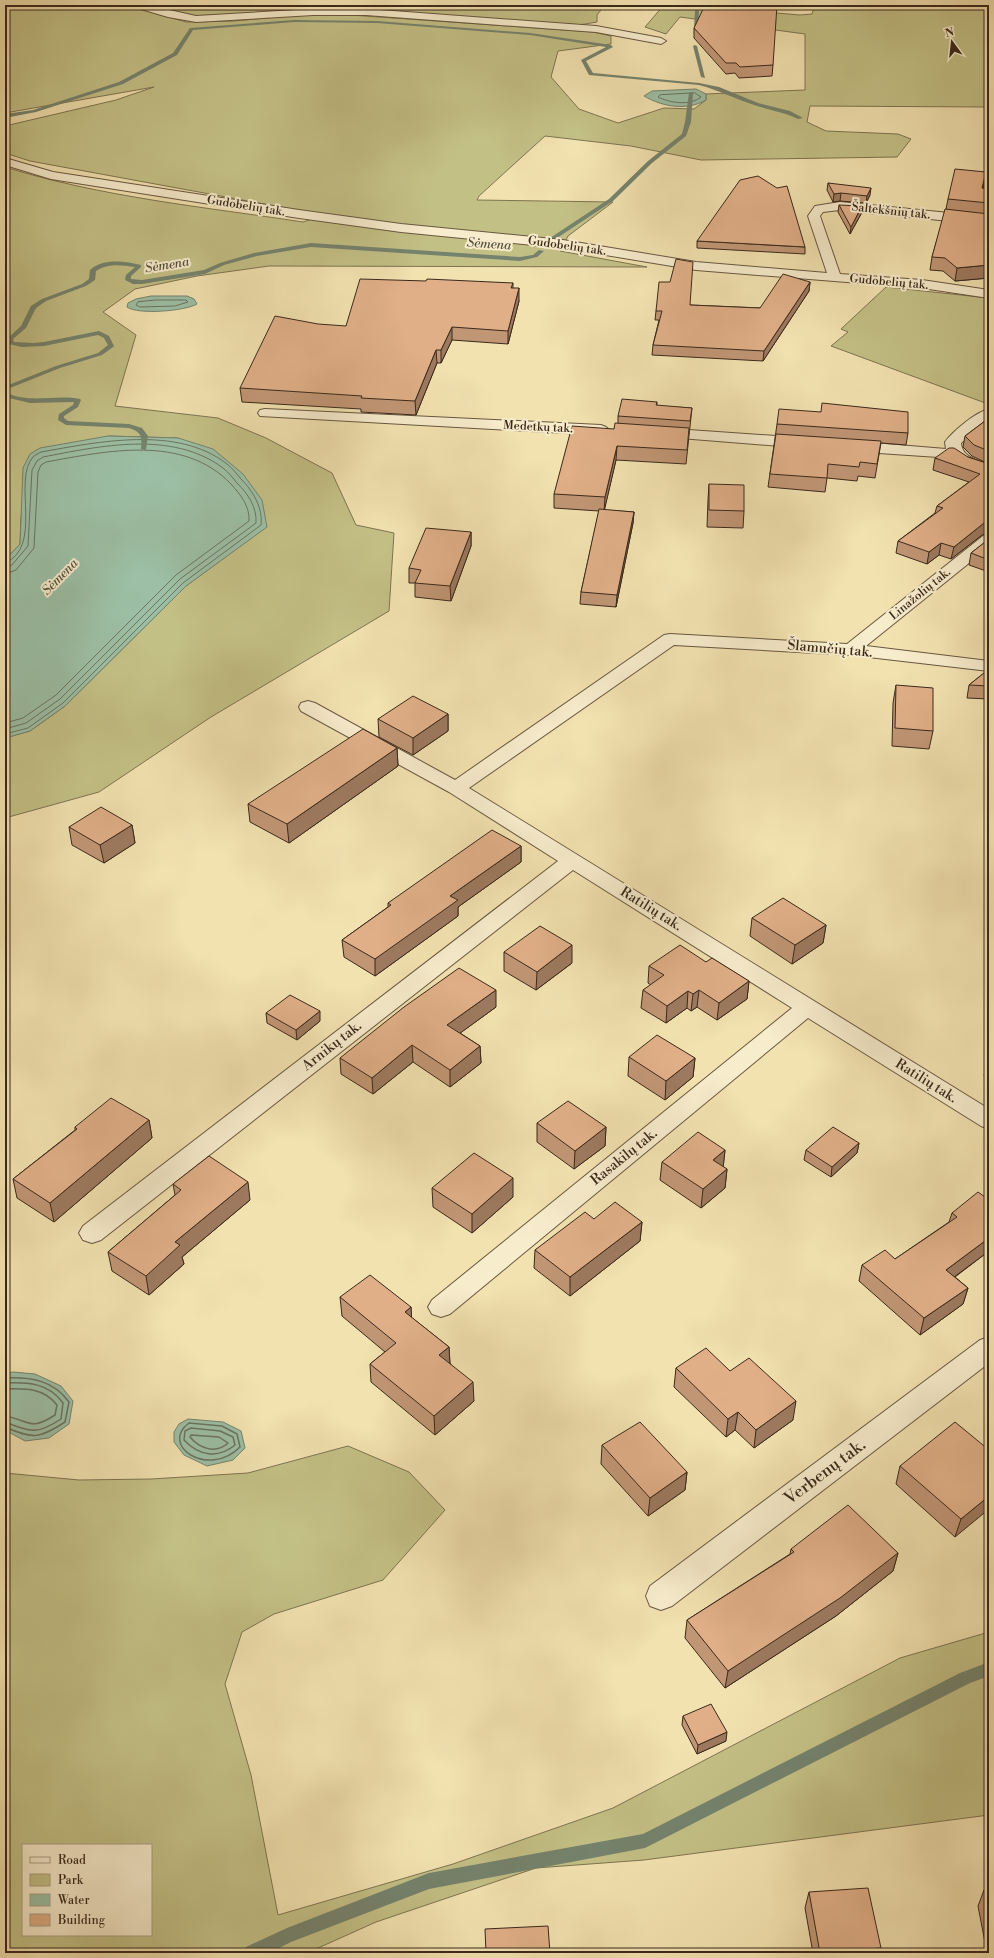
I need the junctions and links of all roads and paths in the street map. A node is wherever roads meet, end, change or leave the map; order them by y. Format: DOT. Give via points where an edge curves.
graph roads {
  1 [pos="137,5"];
  2 [pos="661,41"];
  3 [pos="5,161"];
  4 [pos="989,221"];
  5 [pos="835,277"];
  6 [pos="989,294"];
  7 [pos="265,413"];
  8 [pos="989,413"];
  9 [pos="613,431"];
  10 [pos="644,432"];
  11 [pos="816,444"];
  12 [pos="831,445"];
  13 [pos="956,454"];
  14 [pos="989,470"];
  15 [pos="989,539"];
  16 [pos="851,650"];
  17 [pos="989,666"];
  18 [pos="308,707"];
  19 [pos="456,788"];
  20 [pos="572,860"];
  21 [pos="807,1007"];
  22 [pos="989,1120"];
  23 [pos="92,1233"];
  24 [pos="441,1307"];
  25 [pos="989,1348"];
  26 [pos="661,1596"];
  1 -- 2 [label="street" via="196,19 314,12 366,12 596,29"];
  3 -- 5 [label="street, Gudobelių tak." via="51,175 312,216 401,228 564,244 696,266"];
  4 -- 5 [label="street, Šaltekšnių tak." via="840,206 819,209 814,216"];
  5 -- 6 [label="street, Gudobelių tak." via="929,285"];
  7 -- 9 [label="street, Medetkų tak."];
  8 -- 13 [label="street" via="953,442 952,448"];
  10 -- 11 [label="street"];
  12 -- 13 [label="street"];
  13 -- 14 [label="street"];
  15 -- 16 [label="street, Linažolių tak."];
  16 -- 17 [label="street, Šlamučių tak."];
  16 -- 19 [label="street, Šlamučių tak." via="670,639"];
  18 -- 19 [label="street, Ratilių tak."];
  19 -- 20 [label="street, Ratilių tak."];
  20 -- 21 [label="street, Ratilių tak."];
  20 -- 23 [label="street, Arnikų tak."];
  21 -- 22 [label="street, Ratilių tak."];
  21 -- 24 [label="street, Rasakilų tak."];
  25 -- 26 [label="street, Verbenų tak."];
}
